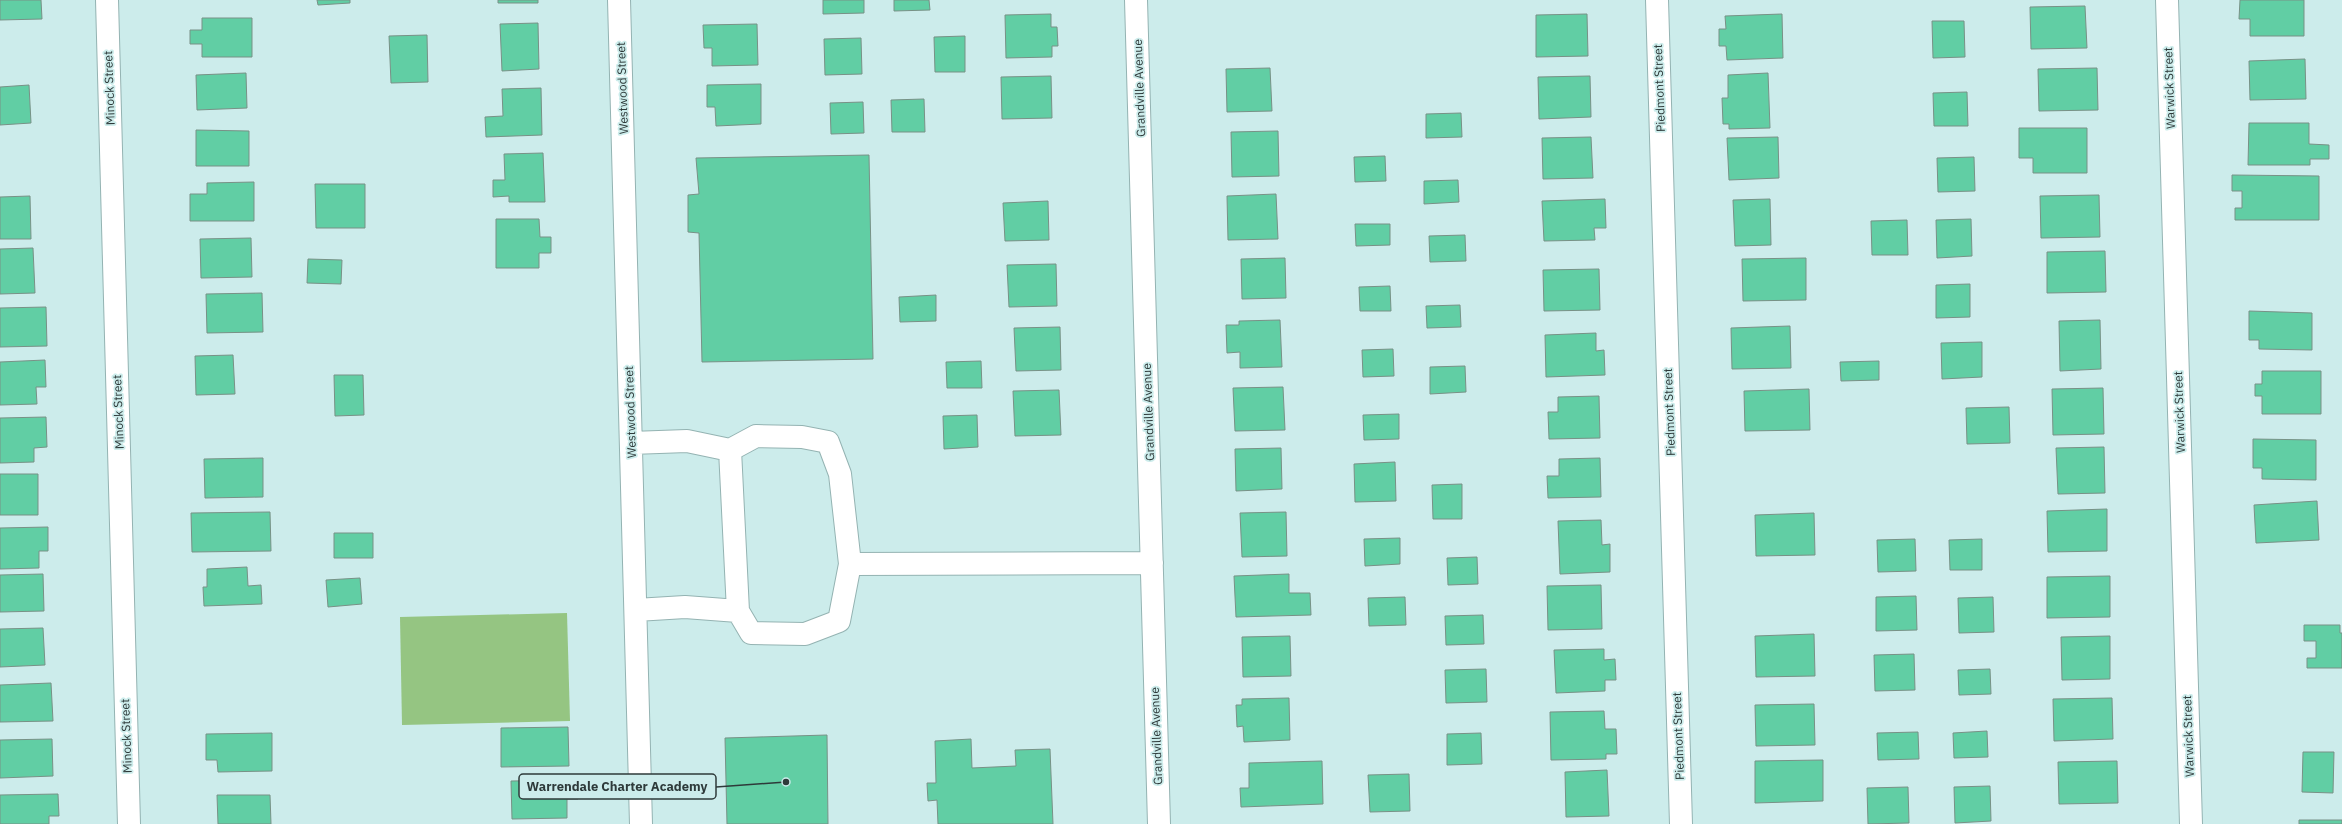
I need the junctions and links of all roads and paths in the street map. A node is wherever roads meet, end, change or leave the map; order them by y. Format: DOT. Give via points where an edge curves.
graph roads {
  1 [pos="106,0"];
  2 [pos="620,0"];
  3 [pos="1136,0"];
  4 [pos="1657,0"];
  5 [pos="2167,0"];
  6 [pos="631,443"];
  7 [pos="730,450"];
  8 [pos="1152,563"];
  9 [pos="850,564"];
  10 [pos="636,610"];
  11 [pos="738,611"];
  12 [pos="129,824"];
  13 [pos="641,824"];
  14 [pos="1159,824"];
  15 [pos="1681,824"];
  16 [pos="2191,824"];
  1 -- 12 [label="street, Minock Street"];
  2 -- 6 [label="street, Westwood Street"];
  3 -- 8 [label="street, Grandville Avenue"];
  4 -- 15 [label="street, Piedmont Street"];
  5 -- 16 [label="street, Warwick Street"];
  6 -- 7 [label="street" via="688,441"];
  6 -- 10 [label="street, Westwood Street"];
  7 -- 9 [label="street" via="756,436 802,437 828,442 840,474"];
  7 -- 11 [label="street"];
  8 -- 9 [label="street"];
  8 -- 14 [label="street, Grandville Avenue"];
  9 -- 11 [label="street" via="839,621 804,634 751,633"];
  10 -- 11 [label="street" via="684,608"];
  10 -- 13 [label="street, Westwood Street"];
}
